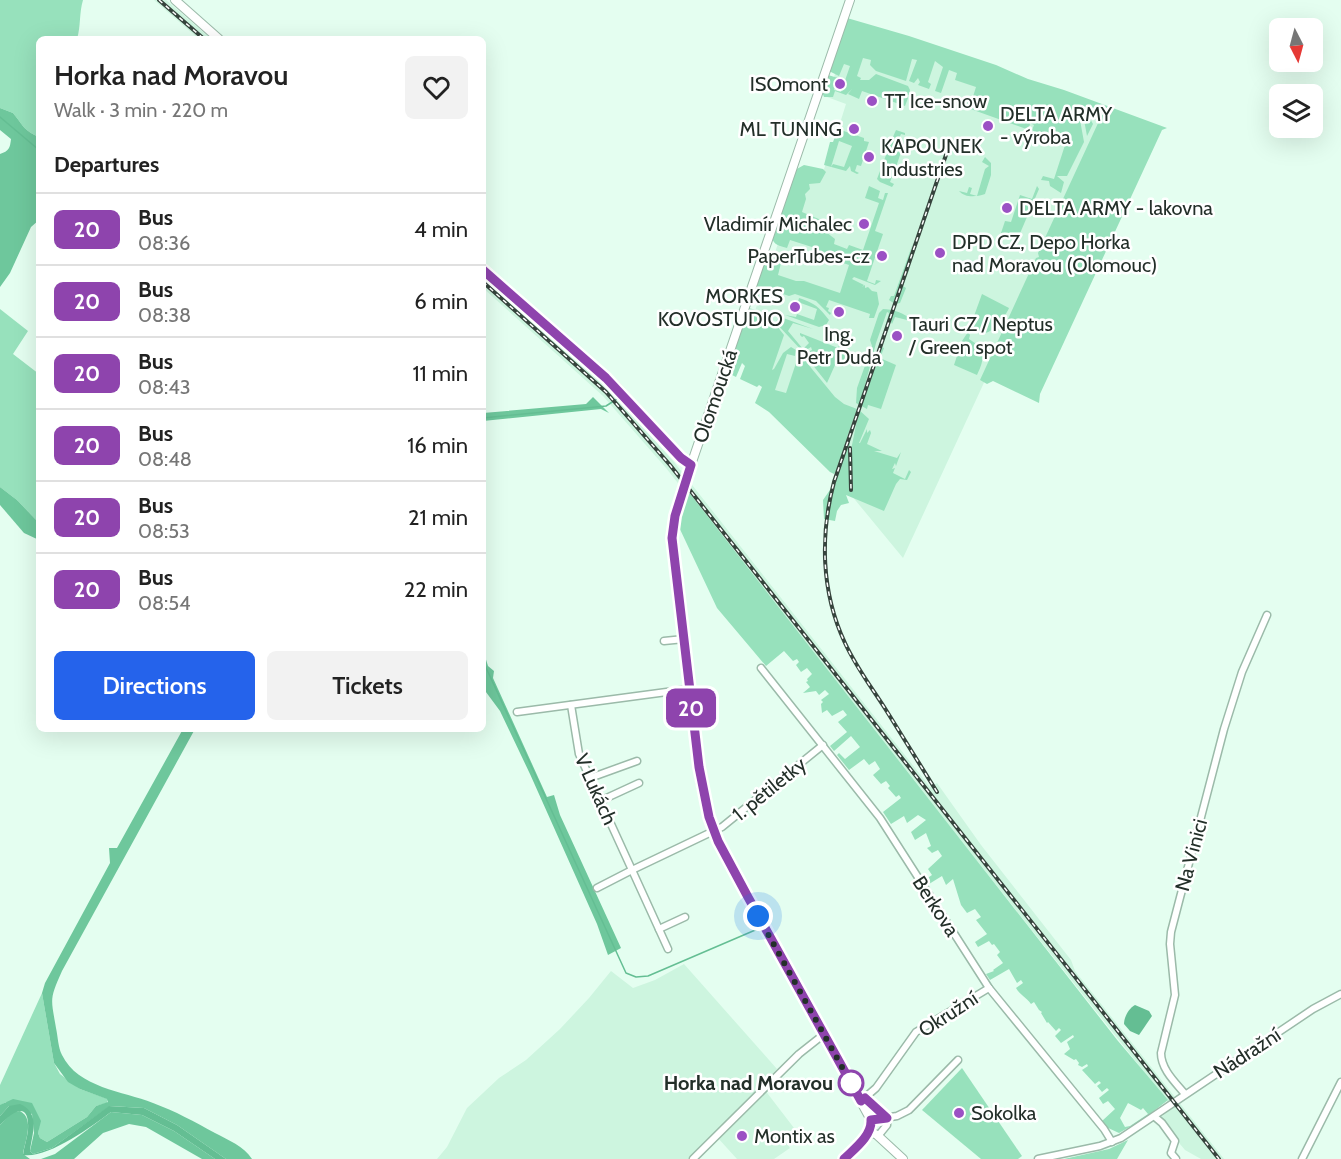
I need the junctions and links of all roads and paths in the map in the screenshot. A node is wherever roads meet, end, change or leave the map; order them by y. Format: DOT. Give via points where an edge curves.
graph roads {
  1 [pos="175,0"];
  2 [pos="850,0"];
  3 [pos="216,36"];
  4 [pos="486,273"];
  5 [pos="691,465"];
  6 [pos="1267,615"];
  7 [pos="684,639"];
  8 [pos="664,641"];
  9 [pos="761,668"];
  10 [pos="689,689"];
  11 [pos="571,705"];
  12 [pos="517,712"];
  13 [pos="823,746"];
  14 [pos="636,760"];
  15 [pos="590,778"];
  16 [pos="639,783"];
  17 [pos="600,801"];
  18 [pos="714,831"];
  19 [pos="632,870"];
  20 [pos="597,888"];
  21 [pos="685,917"];
  22 [pos="659,929"];
  23 [pos="668,949"];
  24 [pos="989,988"];
  25 [pos="1341,994"];
  26 [pos="824,1035"];
  27 [pos="958,1060"];
  28 [pos="1341,1082"];
  29 [pos="1185,1094"];
  30 [pos="863,1099"];
  31 [pos="1155,1117"];
  32 [pos="887,1118"];
  33 [pos="871,1120"];
  34 [pos="869,1131"];
  35 [pos="878,1136"];
  36 [pos="1112,1142"];
  37 [pos="693,1159"];
  38 [pos="844,1159"];
  39 [pos="903,1159"];
  40 [pos="1038,1159"];
  41 [pos="1176,1159"];
  42 [pos="1302,1159"];
  1 -- 3 [label="street"];
  2 -- 5 [label="street, Olomoucká"];
  4 -- 5 [label="street" via="623,394"];
  5 -- 7 [label="street, Olomoucká" via="673,529"];
  6 -- 29 [label="street, Na Vinici" via="1242,672 1224,729 1171,932 1175,995 1161,1060"];
  7 -- 8 [label="street"];
  7 -- 10 [label="street, Olomoucká"];
  9 -- 13 [label="street, Berkova"];
  10 -- 11 [label="street"];
  10 -- 18 [label="street, Olomoucká" via="700,780"];
  11 -- 12 [label="street"];
  11 -- 15 [label="street, V Lukách" via="577,748"];
  13 -- 18 [label="street, 1. pětiletky"];
  13 -- 24 [label="street, Berkova" via="886,826"];
  14 -- 15 [label="street"];
  15 -- 17 [label="street, V Lukách"];
  16 -- 17 [label="street"];
  17 -- 19 [label="street, V Lukách"];
  18 -- 19 [label="street"];
  18 -- 26 [label="street, Olomoucká"];
  19 -- 20 [label="street"];
  19 -- 22 [label="street, V Lukách"];
  21 -- 22 [label="street"];
  22 -- 23 [label="street, V Lukách"];
  24 -- 30 [label="street, Okružní" via="916,1032 879,1084"];
  24 -- 36 [label="street, Berkova"];
  25 -- 29 [label="street, Nádražní"];
  26 -- 30 [label="street, Olomoucká"];
  26 -- 37 [label="street" via="799,1054"];
  27 -- 32 [label="street" via="909,1110"];
  28 -- 42 [label="street"];
  29 -- 31 [label="street, Nádražní"];
  30 -- 32 [label="street"];
  30 -- 33 [label="street, Olomoucká"];
  31 -- 36 [label="street, Nádražní"];
  31 -- 41 [label="street" via="1175,1141 1171,1153"];
  32 -- 33 [label="street"];
  32 -- 35 [label="street" via="887,1125"];
  33 -- 34 [label="street"];
  34 -- 35 [label="street"];
  34 -- 38 [label="street"];
  35 -- 39 [label="street"];
  36 -- 40 [label="street, Nádražní"];
}
